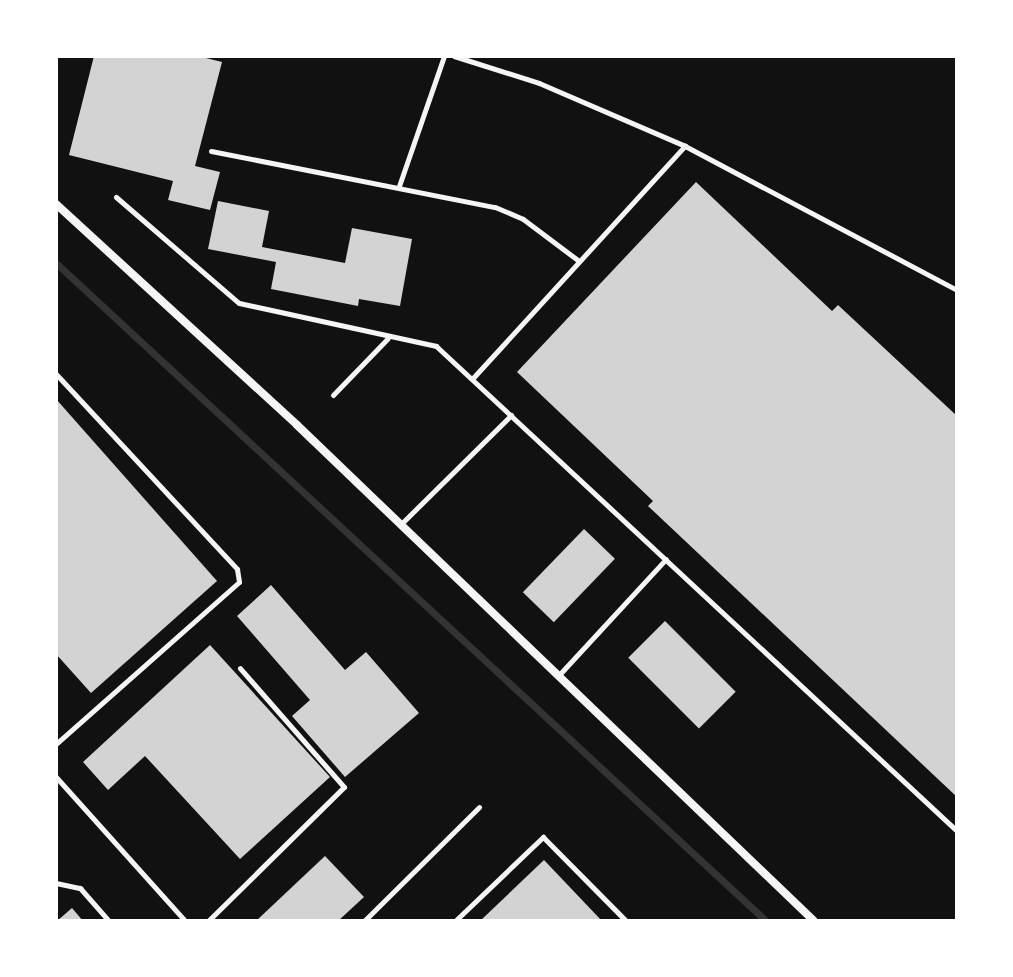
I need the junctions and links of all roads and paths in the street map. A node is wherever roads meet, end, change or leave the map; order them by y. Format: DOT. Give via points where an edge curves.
graph roads {
  1 [pos="444,56"];
  2 [pos="454,56"];
  3 [pos="685,146"];
  4 [pos="211,151"];
  5 [pos="399,186"];
  6 [pos="116,197"];
  7 [pos="56,204"];
  8 [pos="579,261"];
  9 [pos="957,290"];
  10 [pos="388,337"];
  11 [pos="56,374"];
  12 [pos="472,379"];
  13 [pos="333,395"];
  14 [pos="511,415"];
  15 [pos="401,524"];
  16 [pos="666,559"];
  17 [pos="240,668"];
  18 [pos="558,677"];
  19 [pos="56,744"];
  20 [pos="56,777"];
  21 [pos="479,807"];
  22 [pos="957,831"];
  23 [pos="56,883"];
  24 [pos="109,921"];
  25 [pos="185,921"];
  26 [pos="208,921"];
  27 [pos="364,921"];
  28 [pos="455,921"];
  29 [pos="626,921"];
  30 [pos="814,921"];
  1 -- 5 [label="lane"];
  2 -- 3 [label="lane" via="539,83"];
  3 -- 8 [label="lane"];
  3 -- 9 [label="lane"];
  4 -- 5 [label="lane"];
  5 -- 8 [label="lane" via="495,207 523,219"];
  6 -- 10 [label="lane" via="239,303"];
  7 -- 15 [label="street"];
  8 -- 12 [label="lane"];
  10 -- 12 [label="lane" via="436,346"];
  10 -- 13 [label="lane"];
  11 -- 19 [label="lane" via="237,569 239,582"];
  12 -- 14 [label="lane"];
  14 -- 15 [label="lane"];
  14 -- 16 [label="lane"];
  15 -- 18 [label="street"];
  16 -- 18 [label="lane"];
  16 -- 22 [label="lane"];
  17 -- 26 [label="lane" via="344,787"];
  18 -- 30 [label="street"];
  20 -- 25 [label="lane"];
  21 -- 27 [label="lane"];
  23 -- 24 [label="lane" via="80,888"];
  28 -- 29 [label="lane" via="543,837"];
}
